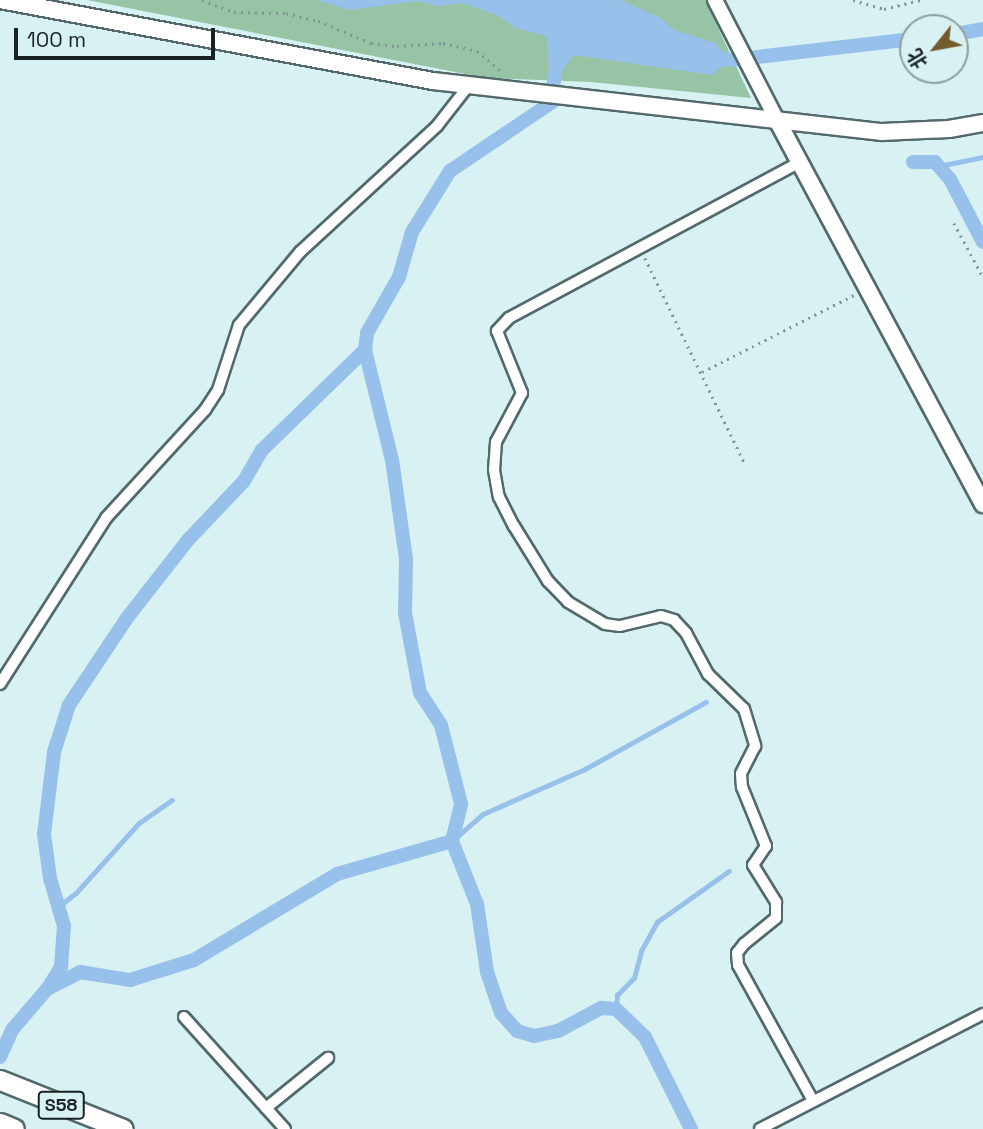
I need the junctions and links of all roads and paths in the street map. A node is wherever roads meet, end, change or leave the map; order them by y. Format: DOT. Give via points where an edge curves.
graph roads {
  1 [pos="0,0"];
  2 [pos="202,0"];
  3 [pos="715,0"];
  4 [pos="853,0"];
  5 [pos="921,0"];
  6 [pos="470,85"];
  7 [pos="511,90"];
  8 [pos="777,120"];
  9 [pos="983,122"];
  10 [pos="800,162"];
  11 [pos="954,223"];
  12 [pos="639,248"];
  13 [pos="983,277"];
  14 [pos="869,287"];
  15 [pos="702,372"];
  16 [pos="746,466"];
  17 [pos="983,504"];
  18 [pos="0,684"];
  19 [pos="983,1014"];
  20 [pos="184,1017"];
  21 [pos="328,1058"];
  22 [pos="0,1080"];
  23 [pos="813,1101"];
  24 [pos="267,1108"];
  25 [pos="0,1123"];
  26 [pos="14,1129"];
  27 [pos="122,1129"];
  28 [pos="285,1129"];
  29 [pos="760,1129"];
  1 -- 6 [label="main road"];
  2 -- 7 [label="path" via="234,12 286,13 318,20 371,43 443,43 477,51 500,66"];
  3 -- 8 [label="street"];
  4 -- 5 [label="path" via="884,9"];
  6 -- 7 [label="main road"];
  6 -- 18 [label="street" via="437,125 300,252 239,325 218,390 205,410 106,518"];
  7 -- 8 [label="main road"];
  8 -- 9 [label="main road" via="882,132 949,129"];
  8 -- 10 [label="main road"];
  10 -- 12 [label="street"];
  10 -- 14 [label="main road"];
  11 -- 13 [label="path"];
  12 -- 15 [label="path"];
  12 -- 23 [label="street" via="509,318 497,331 522,393 496,442 494,470 499,497 548,581 568,603 612,625 661,616 674,620 687,633 708,674 744,709 755,747 741,774 742,787 765,846 753,866 776,902 776,918 737,953 738,965"];
  14 -- 15 [label="path"];
  14 -- 17 [label="main road"];
  15 -- 16 [label="path"];
  19 -- 23 [label="street"];
  20 -- 24 [label="street"];
  21 -- 24 [label="street"];
  22 -- 27 [label="highway, S58"];
  23 -- 29 [label="street"];
  24 -- 28 [label="street"];
  25 -- 26 [label="highway, S58"];
}
